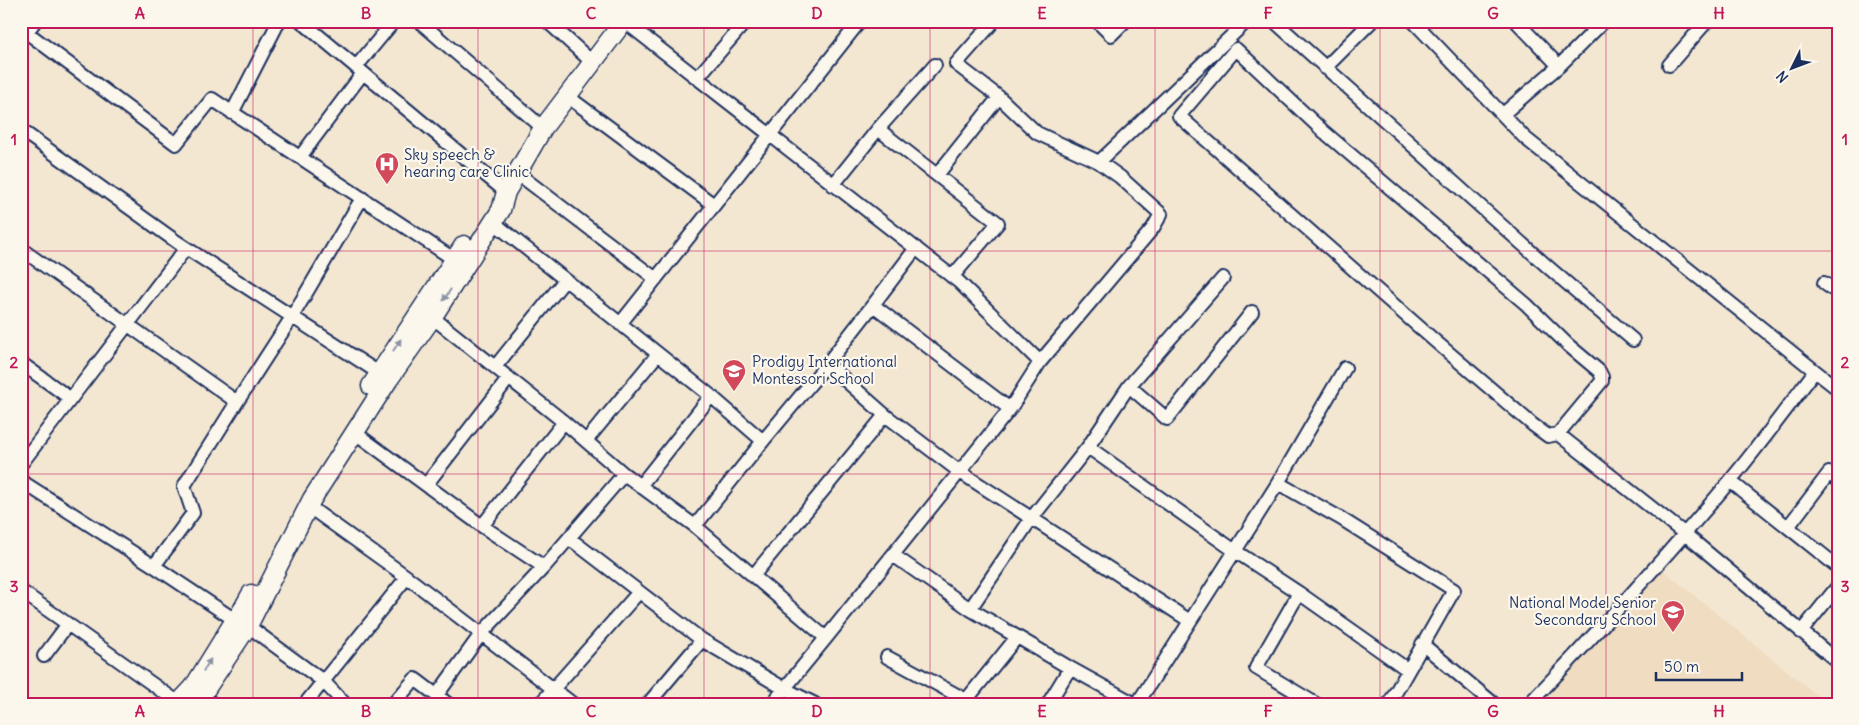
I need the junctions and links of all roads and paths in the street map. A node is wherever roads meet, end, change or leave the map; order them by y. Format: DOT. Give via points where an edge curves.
graph roads {
  1 [pos="35,21"];
  2 [pos="279,21"];
  3 [pos="301,21"];
  4 [pos="394,21"];
  5 [pos="419,21"];
  6 [pos="547,21"];
  7 [pos="624,21"];
  8 [pos="746,21"];
  9 [pos="860,21"];
  10 [pos="994,21"];
  11 [pos="1097,21"];
  12 [pos="1125,21"];
  13 [pos="1247,21"];
  14 [pos="1274,21"];
  15 [pos="1372,21"];
  16 [pos="1413,21"];
  17 [pos="1516,21"];
  18 [pos="1604,21"];
  19 [pos="1706,21"];
  20 [pos="24,30"];
  21 [pos="592,62"];
  22 [pos="934,65"];
  23 [pos="1669,65"];
  24 [pos="1559,66"];
  25 [pos="1325,68"];
  26 [pos="359,70"];
  27 [pos="697,78"];
  28 [pos="567,96"];
  29 [pos="999,97"];
  30 [pos="232,113"];
  31 [pos="1502,114"];
  32 [pos="543,128"];
  33 [pos="878,129"];
  34 [pos="21,130"];
  35 [pos="770,135"];
  36 [pos="300,157"];
  37 [pos="1099,162"];
  38 [pos="517,173"];
  39 [pos="937,175"];
  40 [pos="834,185"];
  41 [pos="506,192"];
  42 [pos="362,198"];
  43 [pos="714,205"];
  44 [pos="493,222"];
  45 [pos="186,248"];
  46 [pos="916,248"];
  47 [pos="21,249"];
  48 [pos="455,260"];
  49 [pos="952,277"];
  50 [pos="1223,278"];
  51 [pos="656,279"];
  52 [pos="565,280"];
  53 [pos="1824,283"];
  54 [pos="1838,293"];
  55 [pos="873,305"];
  56 [pos="1252,312"];
  57 [pos="427,313"];
  58 [pos="292,317"];
  59 [pos="128,324"];
  60 [pos="620,324"];
  61 [pos="1633,340"];
  62 [pos="658,354"];
  63 [pos="1040,362"];
  64 [pos="21,363"];
  65 [pos="827,364"];
  66 [pos="496,367"];
  67 [pos="1345,368"];
  68 [pos="1816,371"];
  69 [pos="379,373"];
  70 [pos="509,378"];
  71 [pos="1128,386"];
  72 [pos="1838,389"];
  73 [pos="712,396"];
  74 [pos="71,399"];
  75 [pos="237,402"];
  76 [pos="1010,409"];
  77 [pos="885,415"];
  78 [pos="564,422"];
  79 [pos="354,432"];
  80 [pos="1558,434"];
  81 [pos="586,441"];
  82 [pos="763,441"];
  83 [pos="1088,448"];
  84 [pos="21,464"];
  85 [pos="960,472"];
  86 [pos="624,474"];
  87 [pos="1838,480"];
  88 [pos="21,481"];
  89 [pos="1730,481"];
  90 [pos="1278,483"];
  91 [pos="426,485"];
  92 [pos="640,486"];
  93 [pos="308,506"];
  94 [pos="1031,519"];
  95 [pos="482,526"];
  96 [pos="695,526"];
  97 [pos="1788,527"];
  98 [pos="1685,534"];
  99 [pos="569,538"];
  100 [pos="1235,551"];
  101 [pos="893,555"];
  102 [pos="154,566"];
  103 [pos="544,567"];
  104 [pos="1838,567"];
  105 [pos="753,576"];
  106 [pos="407,578"];
  107 [pos="1838,586"];
  108 [pos="21,591"];
  109 [pos="639,592"];
  110 [pos="1299,593"];
  111 [pos="970,609"];
  112 [pos="1190,621"];
  113 [pos="242,623"];
  114 [pos="68,624"];
  115 [pos="1801,632"];
  116 [pos="482,634"];
  117 [pos="1017,637"];
  118 [pos="826,638"];
  119 [pos="702,640"];
  120 [pos="1422,644"];
  121 [pos="44,656"];
  122 [pos="887,657"];
  123 [pos="1838,662"];
  124 [pos="1070,668"];
  125 [pos="1408,670"];
  126 [pos="323,681"];
  127 [pos="553,689"];
  128 [pos="785,689"];
  129 [pos="437,695"];
  130 [pos="193,702"];
  131 [pos="964,702"];
  132 [pos="305,704"];
  133 [pos="345,704"];
  134 [pos="393,704"];
  135 [pos="448,704"];
  136 [pos="540,704"];
  137 [pos="573,704"];
  138 [pos="648,704"];
  139 [pos="772,704"];
  140 [pos="815,704"];
  141 [pos="1048,704"];
  142 [pos="1136,704"];
  143 [pos="1316,704"];
  144 [pos="1389,704"];
  145 [pos="1494,704"];
  146 [pos="1528,704"];
  1 -- 20 [label="street"];
  2 -- 30 [label="street"];
  3 -- 26 [label="street"];
  4 -- 26 [label="street"];
  5 -- 32 [label="street"];
  6 -- 21 [label="street"];
  7 -- 21 [label="street"];
  7 -- 27 [label="street"];
  8 -- 27 [label="street"];
  9 -- 35 [label="street"];
  10 -- 29 [label="street" via="956,64"];
  11 -- 12 [label="street" via="1111,35"];
  13 -- 37 [label="street"];
  14 -- 25 [label="street"];
  15 -- 25 [label="street"];
  16 -- 31 [label="street"];
  17 -- 24 [label="street"];
  18 -- 24 [label="street"];
  19 -- 23 [label="street"];
  20 -- 30 [label="street" via="176,144 212,99"];
  21 -- 28 [label="street"];
  22 -- 33 [label="street"];
  24 -- 31 [label="street"];
  25 -- 61 [label="street"];
  26 -- 36 [label="street"];
  26 -- 41 [label="street"];
  27 -- 35 [label="street"];
  28 -- 32 [label="street"];
  28 -- 43 [label="street"];
  29 -- 37 [label="street" via="1037,133"];
  29 -- 39 [label="street"];
  30 -- 36 [label="street"];
  31 -- 68 [label="street" via="1524,138"];
  32 -- 38 [label="street"];
  33 -- 39 [label="street"];
  33 -- 40 [label="street"];
  34 -- 45 [label="street"];
  35 -- 40 [label="street"];
  35 -- 43 [label="street"];
  36 -- 42 [label="street"];
  37 -- 63 [label="street" via="1161,214 1153,228"];
  38 -- 41 [label="street"];
  38 -- 51 [label="street"];
  39 -- 49 [label="street" via="998,223"];
  40 -- 46 [label="street"];
  41 -- 44 [label="street" via="501,210"];
  41 -- 48 [label="street" via="483,215"];
  42 -- 48 [label="street"];
  42 -- 58 [label="street"];
  43 -- 51 [label="street"];
  44 -- 52 [label="street"];
  44 -- 57 [label="street, one-way"];
  45 -- 58 [label="street"];
  45 -- 59 [label="street"];
  46 -- 49 [label="street"];
  46 -- 55 [label="street"];
  47 -- 59 [label="street"];
  48 -- 57 [label="street"];
  49 -- 63 [label="street"];
  50 -- 71 [label="street"];
  51 -- 60 [label="street"];
  52 -- 60 [label="street"];
  52 -- 66 [label="street"];
  53 -- 54 [label="street"];
  55 -- 65 [label="street"];
  55 -- 76 [label="street"];
  56 -- 71 [label="street" via="1167,419"];
  57 -- 66 [label="street"];
  69 -- 57 [label="street, one-way"];
  57 -- 79 [label="street"];
  58 -- 69 [label="street"];
  58 -- 75 [label="street"];
  59 -- 74 [label="street"];
  59 -- 75 [label="street"];
  60 -- 62 [label="street"];
  62 -- 73 [label="street"];
  62 -- 81 [label="street"];
  63 -- 76 [label="street"];
  64 -- 74 [label="street"];
  65 -- 77 [label="street"];
  65 -- 82 [label="street"];
  66 -- 70 [label="street"];
  67 -- 90 [label="street"];
  68 -- 72 [label="street"];
  68 -- 89 [label="street"];
  69 -- 113 [label="street" via="295,505 240,614"];
  70 -- 78 [label="street"];
  70 -- 91 [label="street"];
  71 -- 83 [label="street"];
  73 -- 82 [label="street"];
  73 -- 92 [label="street"];
  74 -- 84 [label="street"];
  75 -- 102 [label="street" via="184,486 193,513"];
  76 -- 85 [label="street"];
  77 -- 85 [label="street"];
  77 -- 105 [label="street"];
  78 -- 81 [label="street"];
  78 -- 95 [label="street"];
  79 -- 91 [label="street"];
  79 -- 93 [label="street"];
  80 -- 80 [label="street" via="1548,436 1526,418 1179,116 1236,49 1323,131 1526,304 1599,371 1602,381"];
  80 -- 98 [label="street"];
  81 -- 86 [label="street"];
  82 -- 96 [label="street"];
  83 -- 94 [label="street"];
  83 -- 100 [label="street"];
  85 -- 94 [label="street"];
  85 -- 101 [label="street"];
  86 -- 92 [label="street"];
  86 -- 99 [label="street"];
  87 -- 97 [label="street" via="1829,473"];
  88 -- 102 [label="street"];
  89 -- 97 [label="street"];
  89 -- 98 [label="street"];
  90 -- 100 [label="street"];
  90 -- 120 [label="street" via="1454,590"];
  91 -- 95 [label="street"];
  92 -- 96 [label="street"];
  93 -- 106 [label="street"];
  93 -- 113 [label="street"];
  94 -- 111 [label="street"];
  94 -- 112 [label="street"];
  95 -- 103 [label="street"];
  96 -- 105 [label="street"];
  97 -- 104 [label="street"];
  98 -- 115 [label="street"];
  98 -- 146 [label="street" via="1591,640"];
  99 -- 103 [label="street"];
  99 -- 109 [label="street"];
  100 -- 110 [label="street"];
  100 -- 112 [label="street"];
  101 -- 111 [label="street"];
  101 -- 118 [label="street"];
  102 -- 113 [label="street"];
  103 -- 116 [label="street"];
  105 -- 118 [label="street"];
  106 -- 116 [label="street"];
  106 -- 126 [label="street"];
  107 -- 115 [label="street"];
  108 -- 114 [label="street"];
  109 -- 119 [label="street"];
  109 -- 127 [label="street"];
  110 -- 125 [label="street"];
  110 -- 143 [label="street" via="1256,668"];
  111 -- 117 [label="street"];
  112 -- 142 [label="street"];
  113 -- 126 [label="street"];
  113 -- 130 [label="street" via="193,688"];
  114 -- 121 [label="street"];
  114 -- 130 [label="street"];
  115 -- 123 [label="street"];
  116 -- 127 [label="street"];
  116 -- 129 [label="street"];
  117 -- 124 [label="street"];
  117 -- 131 [label="street"];
  118 -- 128 [label="street"];
  119 -- 128 [label="street"];
  119 -- 138 [label="street"];
  120 -- 125 [label="street"];
  120 -- 145 [label="street"];
  122 -- 131 [label="street"];
  124 -- 141 [label="street"];
  124 -- 142 [label="street"];
  125 -- 144 [label="street"];
  126 -- 132 [label="street"];
  126 -- 133 [label="street"];
  127 -- 136 [label="street"];
  127 -- 137 [label="street"];
  128 -- 139 [label="street"];
  128 -- 140 [label="street"];
  129 -- 134 [label="street" via="415,679"];
  129 -- 135 [label="street"];
}
